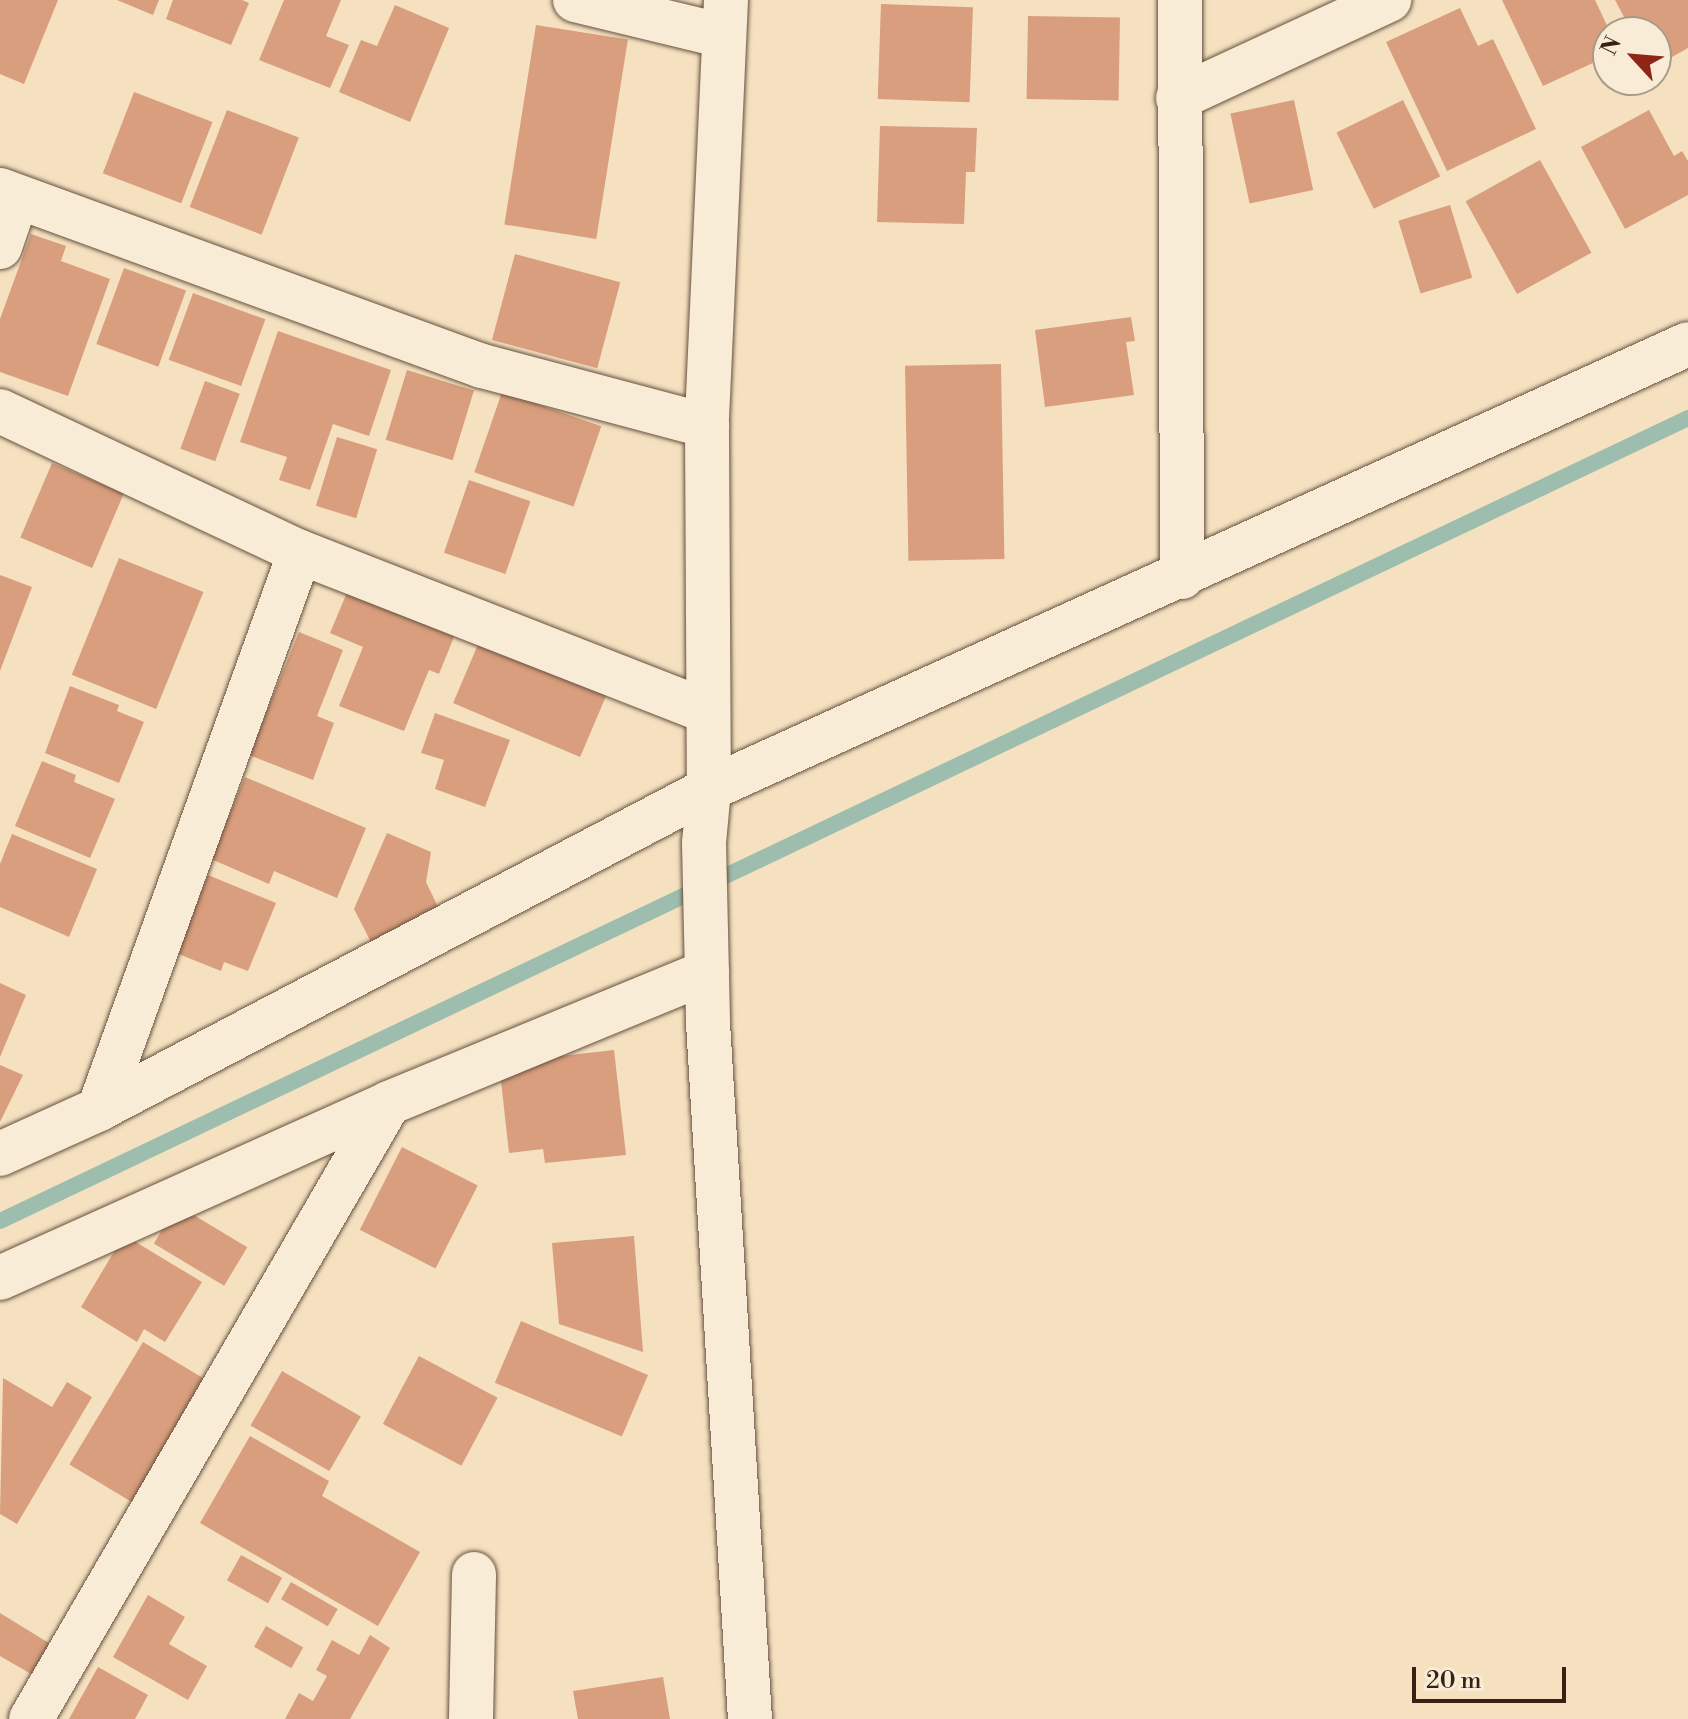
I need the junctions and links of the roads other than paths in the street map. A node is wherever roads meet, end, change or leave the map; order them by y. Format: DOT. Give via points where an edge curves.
graph roads {
  1 [pos="575,0"];
  2 [pos="1180,0"];
  3 [pos="1389,0"];
  4 [pos="725,18"];
  5 [pos="1178,98"];
  6 [pos="9,194"];
  7 [pos="0,247"];
  8 [pos="1688,344"];
  9 [pos="0,411"];
  10 [pos="707,426"];
  11 [pos="300,552"];
  12 [pos="1182,577"];
  13 [pos="708,712"];
  14 [pos="709,789"];
  15 [pos="707,963"];
  16 [pos="389,1103"];
  17 [pos="99,1109"];
  18 [pos="0,1154"];
  19 [pos="0,1278"];
  20 [pos="474,1574"];
  21 [pos="31,1719"];
  22 [pos="471,1719"];
  23 [pos="750,1719"];
  1 -- 4 [label="street"];
  2 -- 5 [label="street"];
  3 -- 5 [label="street"];
  4 -- 10 [label="street"];
  5 -- 12 [label="street"];
  6 -- 7 [label="street"];
  6 -- 10 [label="street" via="482,366"];
  8 -- 12 [label="street"];
  9 -- 11 [label="street"];
  10 -- 13 [label="street"];
  11 -- 13 [label="street"];
  11 -- 17 [label="street"];
  12 -- 14 [label="street"];
  13 -- 14 [label="street"];
  14 -- 15 [label="street" via="704,843"];
  14 -- 17 [label="street"];
  15 -- 16 [label="street"];
  15 -- 23 [label="street"];
  16 -- 19 [label="street"];
  16 -- 21 [label="street"];
  17 -- 18 [label="street"];
  20 -- 22 [label="street"];
}
